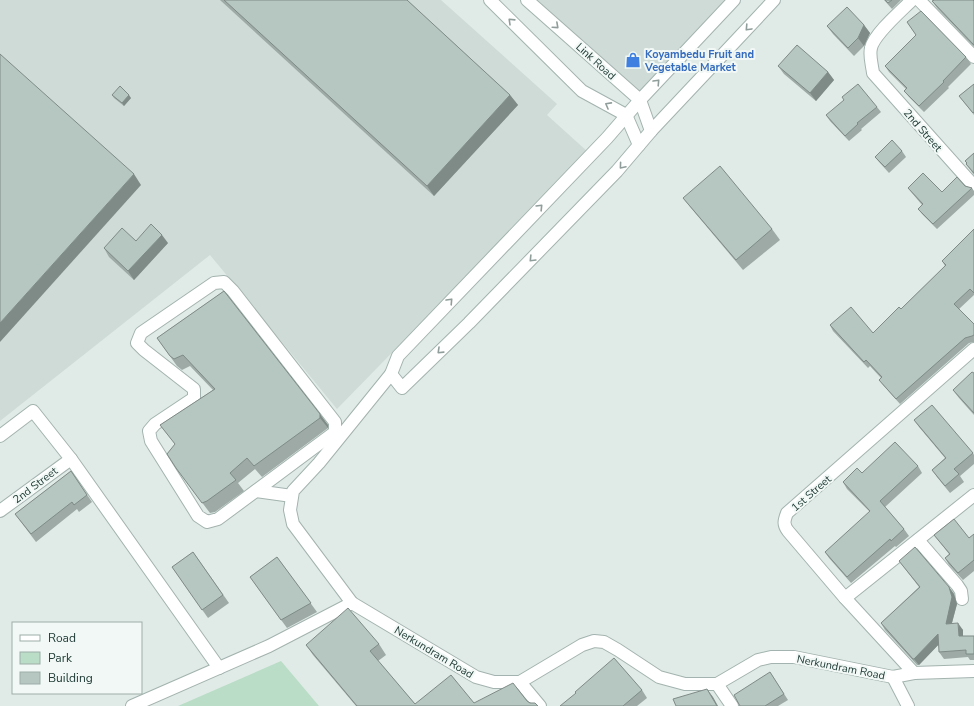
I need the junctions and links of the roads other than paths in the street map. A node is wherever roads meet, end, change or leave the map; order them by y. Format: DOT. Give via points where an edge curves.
graph roads {
  1 [pos="490,0"];
  2 [pos="527,0"];
  3 [pos="734,0"];
  4 [pos="774,0"];
  5 [pos="912,0"];
  6 [pos="919,0"];
  7 [pos="974,57"];
  8 [pos="640,100"];
  9 [pos="626,115"];
  10 [pos="651,131"];
  11 [pos="639,145"];
  12 [pos="974,186"];
  13 [pos="974,349"];
  14 [pos="391,374"];
  15 [pos="0,436"];
  16 [pos="309,452"];
  17 [pos="71,459"];
  18 [pos="319,462"];
  19 [pos="256,491"];
  20 [pos="974,495"];
  21 [pos="292,496"];
  22 [pos="0,511"];
  23 [pos="918,540"];
  24 [pos="845,598"];
  25 [pos="962,599"];
  26 [pos="352,603"];
  27 [pos="219,668"];
  28 [pos="974,671"];
  29 [pos="914,673"];
  30 [pos="893,677"];
  31 [pos="520,682"];
  32 [pos="717,684"];
  33 [pos="132,706"];
  34 [pos="540,706"];
  35 [pos="732,706"];
  36 [pos="908,706"];
  9 -- 1 [label="street, one-way" via="582,90"];
  2 -- 8 [label="street, Link Road, one-way"];
  8 -- 3 [label="street, one-way"];
  4 -- 10 [label="street, one-way"];
  5 -- 12 [label="street, 2nd Street" via="875,38 870,59 873,73"];
  6 -- 7 [label="street"];
  8 -- 9 [label="street"];
  8 -- 10 [label="street, Link Road"];
  9 -- 11 [label="street"];
  14 -- 9 [label="street, one-way" via="398,356 607,138"];
  10 -- 11 [label="street"];
  11 -- 14 [label="street, one-way" via="617,171 474,318 402,388"];
  13 -- 24 [label="street, 1st Street" via="787,513 784,526 788,532"];
  14 -- 18 [label="street"];
  15 -- 17 [label="street" via="33,411"];
  16 -- 18 [label="street"];
  16 -- 19 [label="street"];
  16 -- 19 [label="street" via="335,432 335,422 224,282 214,283 141,333 138,343 144,350 194,390 194,398 155,424 149,431 151,441 198,516 207,522 218,519"];
  17 -- 22 [label="street, 2nd Street"];
  17 -- 27 [label="street"];
  18 -- 21 [label="street" via="293,491"];
  19 -- 21 [label="street"];
  20 -- 23 [label="street"];
  21 -- 26 [label="street" via="290,510 293,524"];
  23 -- 24 [label="street"];
  23 -- 25 [label="street" via="957,585"];
  24 -- 29 [label="street, 1st Street"];
  26 -- 27 [label="street" via="269,646"];
  26 -- 31 [label="street, Nerkundram Road" via="476,677 494,682"];
  27 -- 33 [label="street"];
  28 -- 29 [label="street, Nerkundram Road"];
  29 -- 30 [label="street, Nerkundram Road"];
  30 -- 32 [label="street, Nerkundram Road" via="794,656 758,660"];
  30 -- 36 [label="street"];
  31 -- 32 [label="street" via="582,645 594,641 604,642 659,677 685,684"];
  31 -- 34 [label="street"];
  32 -- 35 [label="street"];
}
